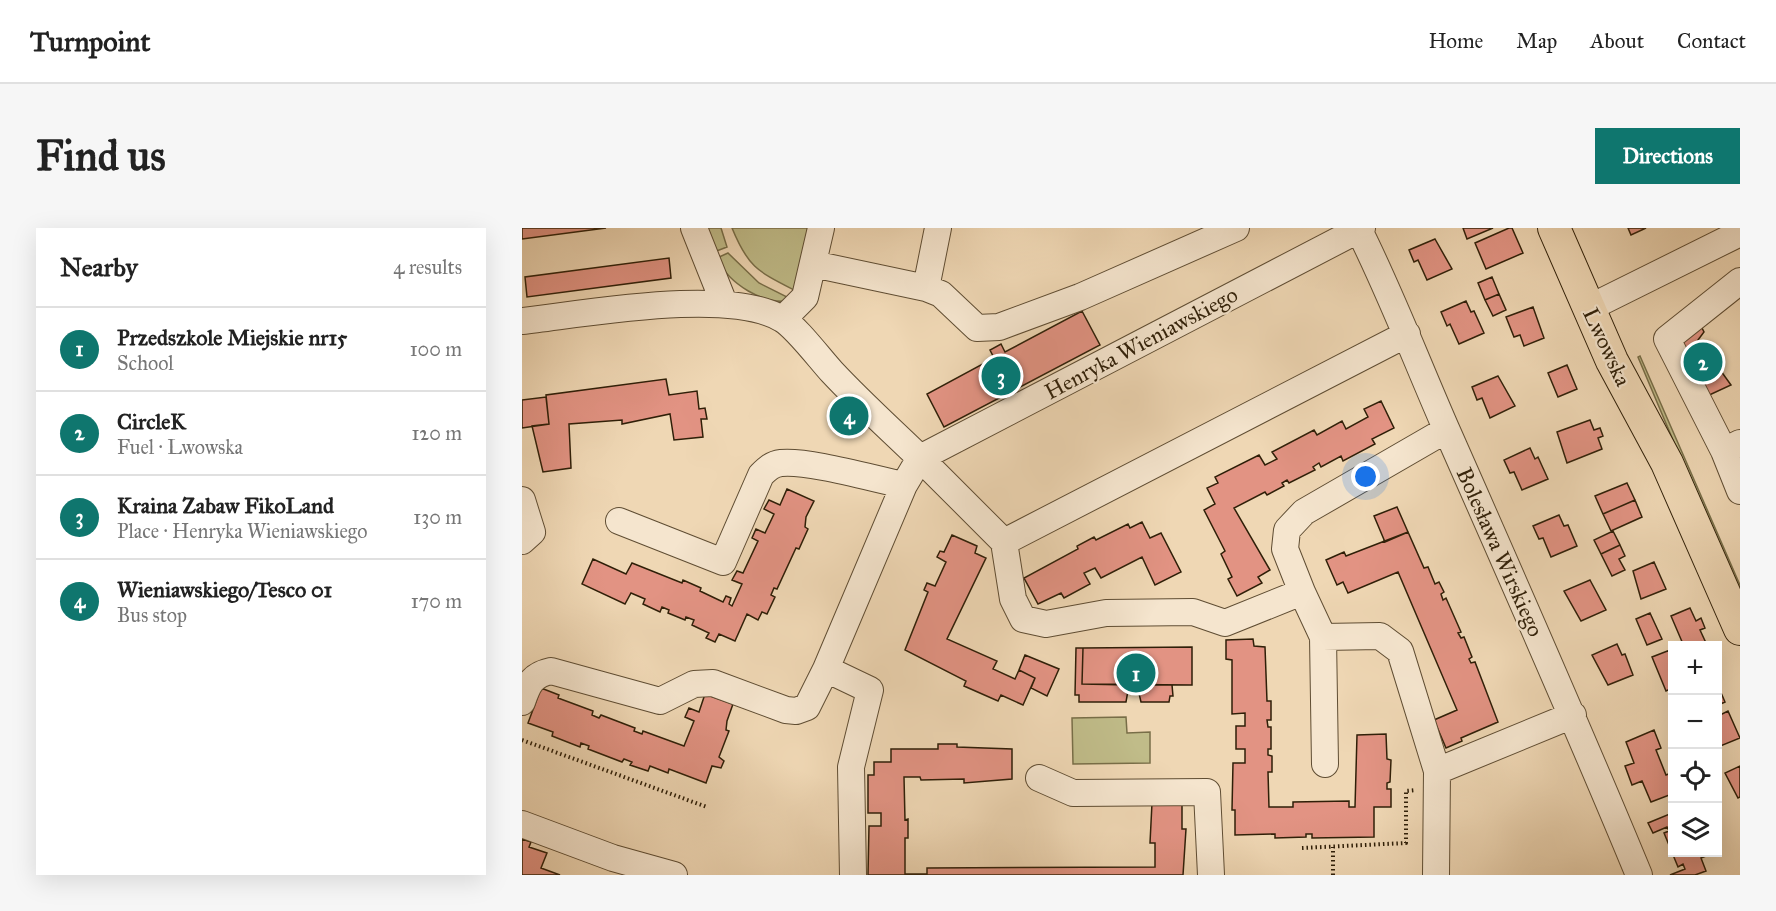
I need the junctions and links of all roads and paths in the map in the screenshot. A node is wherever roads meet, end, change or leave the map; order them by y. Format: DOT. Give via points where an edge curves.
graph roads {
  1 [pos="693,228"];
  2 [pos="821,228"];
  3 [pos="938,228"];
  4 [pos="1236,228"];
  5 [pos="1554,228"];
  6 [pos="1575,228"];
  7 [pos="1360,229"];
  8 [pos="1730,236"];
  9 [pos="813,264"];
  10 [pos="1740,281"];
  11 [pos="926,288"];
  12 [pos="1594,295"];
  13 [pos="724,303"];
  14 [pos="783,319"];
  15 [pos="522,321"];
  16 [pos="1407,334"];
  17 [pos="1446,430"];
  18 [pos="1732,447"];
  19 [pos="920,458"];
  20 [pos="904,485"];
  21 [pos="1740,491"];
  22 [pos="522,500"];
  23 [pos="619,521"];
  24 [pos="522,541"];
  25 [pos="1004,542"];
  26 [pos="1302,592"];
  27 [pos="1740,628"];
  28 [pos="1323,637"];
  29 [pos="826,669"];
  30 [pos="522,702"];
  31 [pos="1573,715"];
  32 [pos="522,740"];
  33 [pos="1325,764"];
  34 [pos="1039,778"];
  35 [pos="1437,780"];
  36 [pos="707,807"];
  37 [pos="522,824"];
  38 [pos="1333,847"];
  39 [pos="1302,848"];
  40 [pos="610,866"];
  41 [pos="674,875"];
  42 [pos="853,875"];
  43 [pos="1211,875"];
  44 [pos="1333,875"];
  45 [pos="1436,875"];
  46 [pos="1639,875"];
  1 -- 13 [label="street"];
  2 -- 9 [label="street"];
  3 -- 11 [label="street"];
  4 -- 11 [label="street" via="1080,297 999,327 977,328 941,294"];
  5 -- 12 [label="main road, Lwowska"];
  6 -- 12 [label="main road, Lwowska"];
  7 -- 16 [label="street, Bolesława Wirskiego"];
  7 -- 19 [label="street, Henryka Wieniawskiego"];
  8 -- 12 [label="street"];
  9 -- 11 [label="street"];
  9 -- 14 [label="street" via="806,297"];
  10 -- 18 [label="street" via="1666,339"];
  12 -- 27 [label="main road, Lwowska" via="1612,361 1667,463"];
  13 -- 14 [label="street"];
  13 -- 15 [label="street"];
  14 -- 19 [label="street"];
  16 -- 17 [label="street, Bolesława Wirskiego"];
  16 -- 25 [label="street"];
  17 -- 26 [label="street" via="1304,512 1287,530 1285,549"];
  17 -- 31 [label="street, Bolesława Wirskiego"];
  18 -- 21 [label="street"];
  19 -- 20 [label="street"];
  19 -- 25 [label="street"];
  20 -- 23 [label="street" via="805,465 771,466 761,475 723,562"];
  20 -- 29 [label="street"];
  22 -- 24 [label="street" via="532,532"];
  25 -- 26 [label="street" via="1013,600 1023,619 1046,624 1106,613 1193,612 1225,623"];
  26 -- 28 [label="street"];
  28 -- 33 [label="street"];
  28 -- 35 [label="street" via="1380,636 1400,651"];
  29 -- 30 [label="street" via="812,701 796,711 713,682 694,684 660,701 551,671 538,674"];
  29 -- 42 [label="street" via="870,690 851,767"];
  31 -- 35 [label="street"];
  31 -- 46 [label="street, Bolesława Wirskiego"];
  32 -- 36 [label="path"];
  34 -- 43 [label="street" via="1073,793 1208,792"];
  35 -- 38 [label="path" via="1406,791 1406,843"];
  35 -- 45 [label="street"];
  37 -- 40 [label="street"];
  38 -- 39 [label="path"];
  38 -- 44 [label="path"];
  40 -- 41 [label="street"];
}
